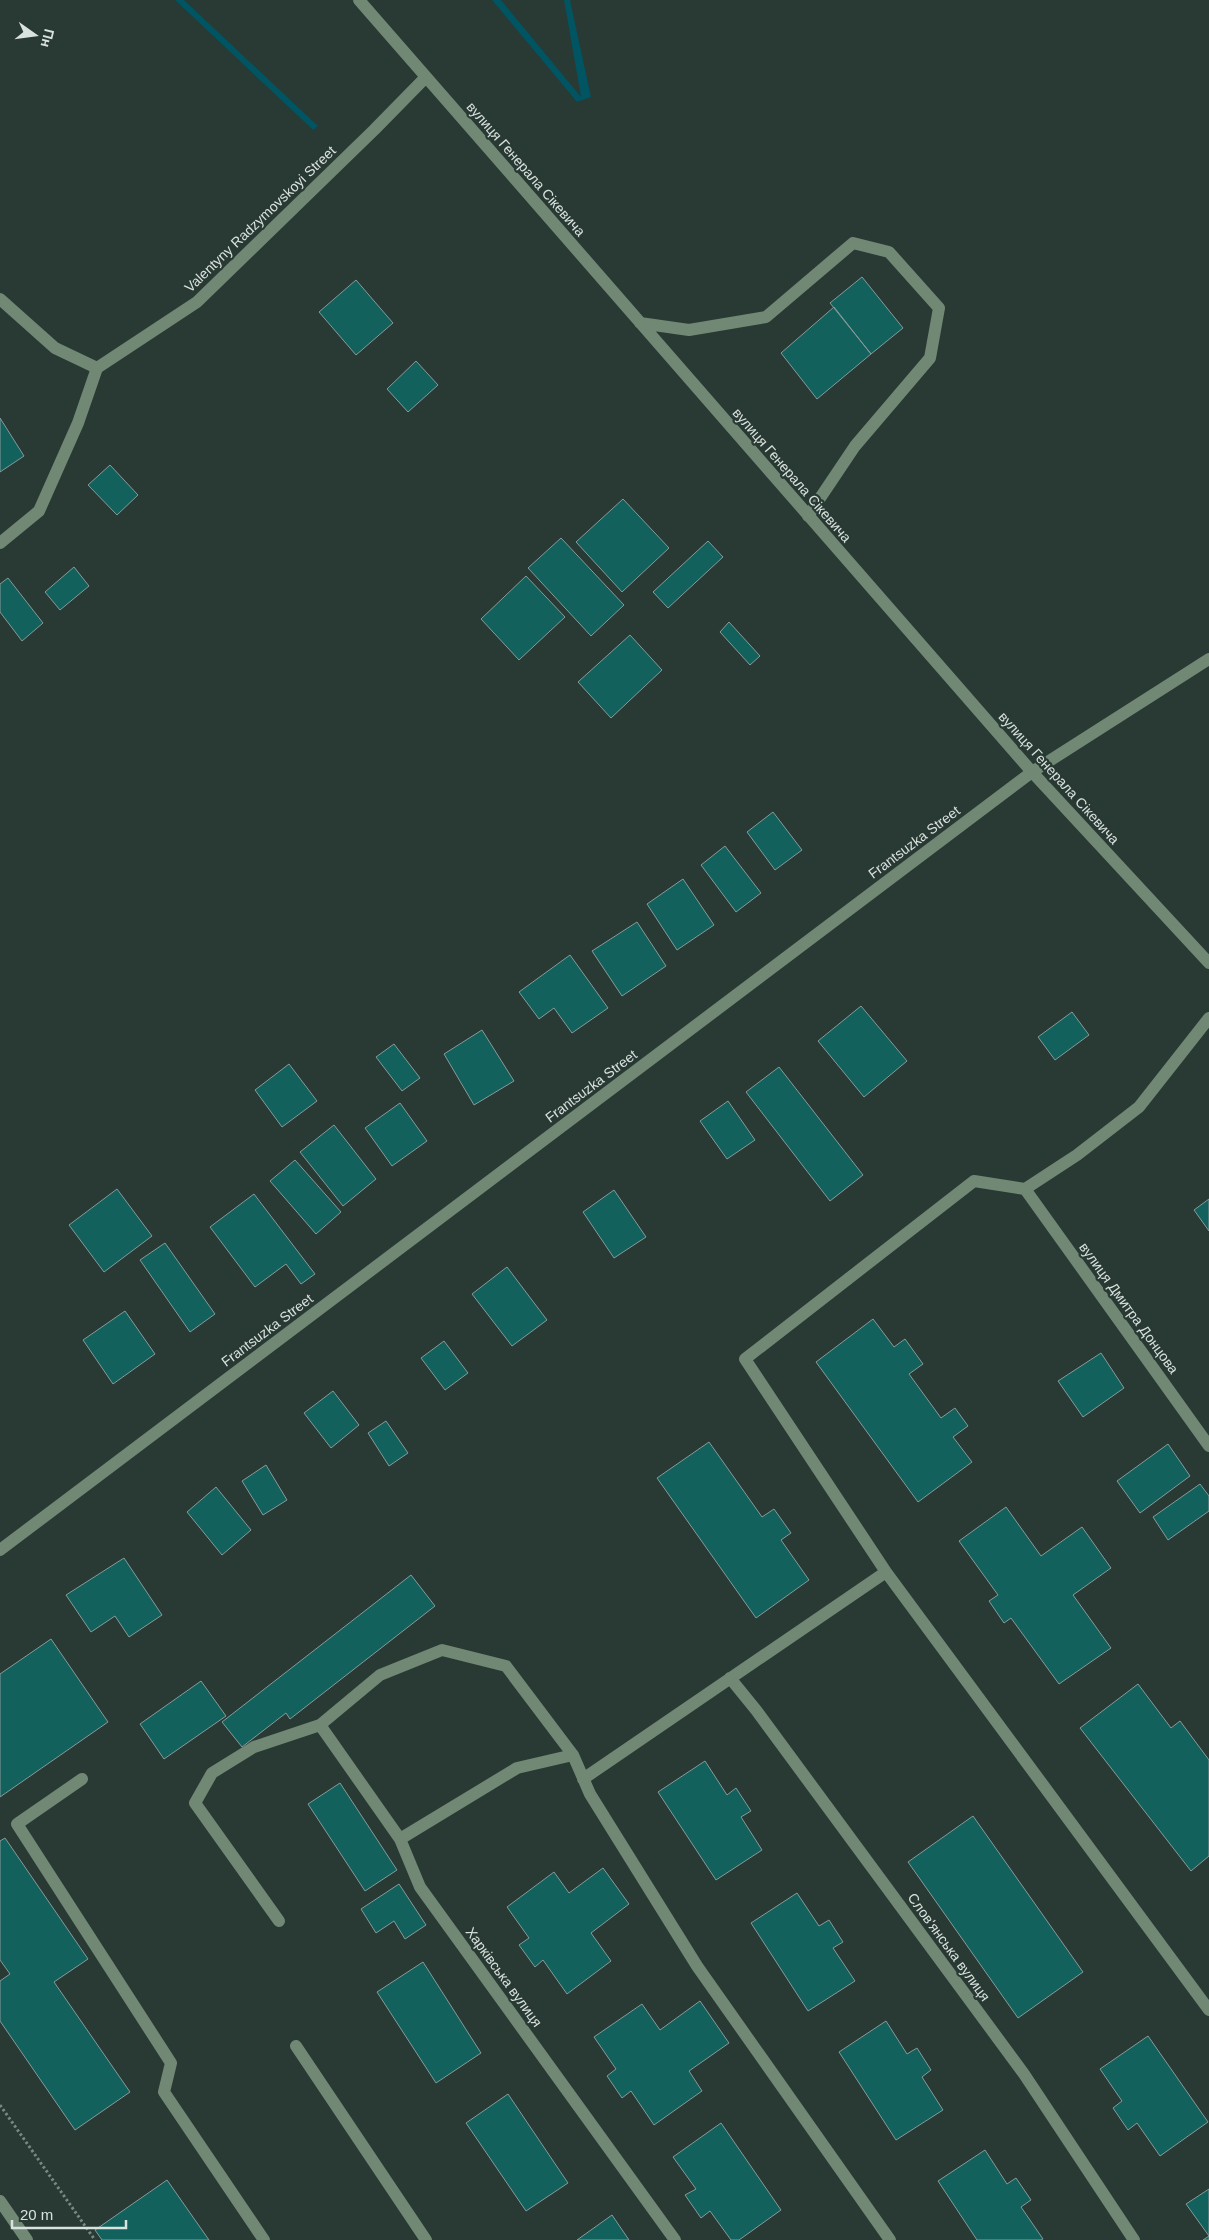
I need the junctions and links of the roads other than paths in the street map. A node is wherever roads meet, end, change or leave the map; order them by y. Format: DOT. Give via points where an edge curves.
graph roads {
  1 [pos="359,0"];
  2 [pos="426,77"];
  3 [pos="0,299"];
  4 [pos="640,323"];
  5 [pos="97,368"];
  6 [pos="808,516"];
  7 [pos="0,543"];
  8 [pos="1209,659"];
  9 [pos="1032,772"];
  10 [pos="1209,963"];
  11 [pos="1209,1018"];
  12 [pos="1024,1189"];
  13 [pos="1209,1446"];
  14 [pos="0,1550"];
  15 [pos="886,1572"];
  16 [pos="730,1678"];
  17 [pos="320,1724"];
  18 [pos="573,1755"];
  19 [pos="82,1779"];
  20 [pos="583,1779"];
  21 [pos="400,1839"];
  22 [pos="279,1921"];
  23 [pos="1209,2010"];
  24 [pos="296,2046"];
  25 [pos="0,2202"];
  26 [pos="27,2240"];
  27 [pos="264,2240"];
  28 [pos="426,2240"];
  29 [pos="676,2240"];
  30 [pos="890,2240"];
  31 [pos="1134,2240"];
  1 -- 2 [label="street, вулиця Генерала Сікевича"];
  2 -- 4 [label="street, вулиця Генерала Сікевича"];
  2 -- 5 [label="street, Valentyny Radzymovskoyi Street" via="197,302"];
  3 -- 5 [label="street" via="55,348"];
  4 -- 6 [label="street, вулиця Генерала Сікевича"];
  4 -- 6 [label="street" via="689,330 766,317 853,244 889,252 939,308 930,358 855,446"];
  5 -- 7 [label="street" via="78,423 39,511"];
  6 -- 9 [label="street, вулиця Генерала Сікевича"];
  8 -- 9 [label="street, Frantsuzka Street"];
  9 -- 10 [label="street, вулиця Генерала Сікевича"];
  9 -- 14 [label="street, Frantsuzka Street"];
  11 -- 12 [label="street" via="1139,1107 1077,1155"];
  12 -- 13 [label="street, вулиця Дмитра Донцова"];
  12 -- 15 [label="street" via="974,1181 745,1359"];
  15 -- 16 [label="street"];
  15 -- 23 [label="street"];
  16 -- 20 [label="street"];
  16 -- 31 [label="street, Слов'янська вулиця" via="1024,2074"];
  17 -- 18 [label="street" via="380,1675 442,1650 506,1666"];
  17 -- 21 [label="street, Харківська вулиця"];
  17 -- 22 [label="street" via="254,1747 212,1773 195,1803"];
  18 -- 20 [label="street"];
  18 -- 21 [label="street" via="517,1768"];
  19 -- 27 [label="street" via="17,1824 171,2063 164,2092"];
  20 -- 30 [label="street" via="697,1966"];
  21 -- 29 [label="street, Харківська вулиця" via="420,1887"];
  24 -- 28 [label="street"];
  25 -- 26 [label="street"];
}
